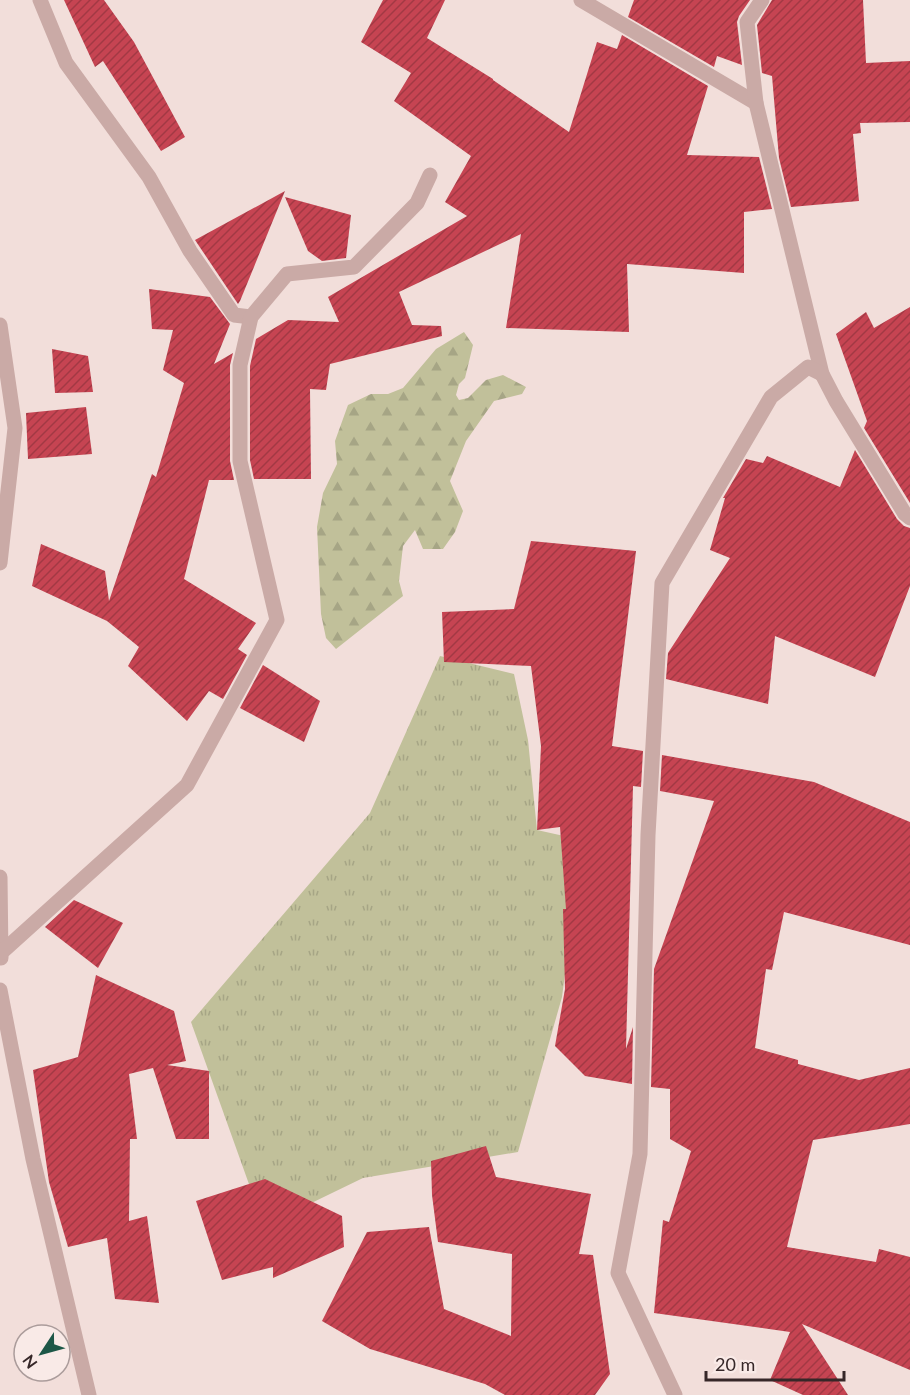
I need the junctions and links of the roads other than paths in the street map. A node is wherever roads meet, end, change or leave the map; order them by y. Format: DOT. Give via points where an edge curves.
graph roads {
  1 [pos="40,0"];
  2 [pos="580,0"];
  3 [pos="762,0"];
  4 [pos="756,103"];
  5 [pos="430,175"];
  6 [pos="251,317"];
  7 [pos="0,325"];
  8 [pos="822,374"];
  9 [pos="910,518"];
  10 [pos="0,563"];
  11 [pos="0,878"];
  12 [pos="1,957"];
  13 [pos="0,990"];
  14 [pos="89,1395"];
  15 [pos="675,1395"];
  1 -- 6 [label="street" via="66,63 149,177 190,251 234,315"];
  2 -- 4 [label="street"];
  3 -- 4 [label="street" via="747,22"];
  4 -- 8 [label="street"];
  5 -- 6 [label="street" via="417,204 354,267 287,274"];
  6 -- 12 [label="street" via="240,365 240,461 277,620 187,786"];
  7 -- 10 [label="street" via="15,428"];
  8 -- 9 [label="street"];
  8 -- 15 [label="street" via="808,367 771,398 662,582 648,835 640,1155 618,1274"];
  11 -- 12 [label="street"];
  13 -- 14 [label="street" via="33,1159"];
}
